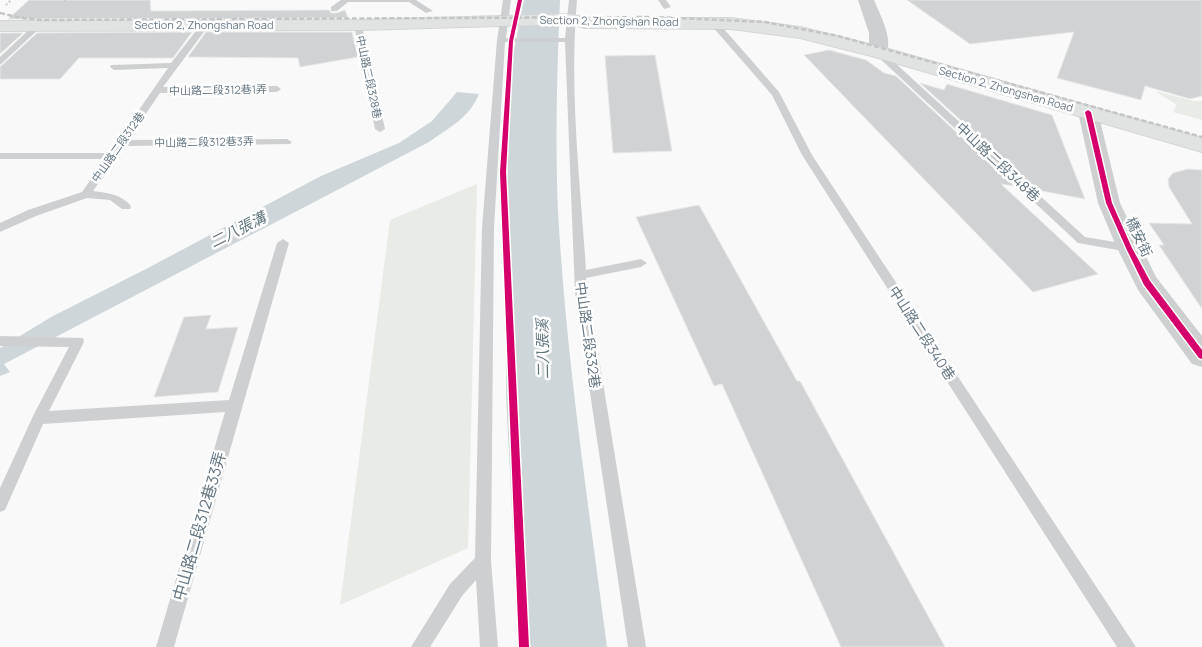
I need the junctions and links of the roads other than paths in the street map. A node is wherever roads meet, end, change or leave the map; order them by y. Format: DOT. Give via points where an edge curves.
graph roads {
  1 [pos="866,0"];
  2 [pos="665,4"];
  3 [pos="3,8"];
  4 [pos="572,11"];
  5 [pos="505,12"];
  6 [pos="714,23"];
  7 [pos="205,25"];
  8 [pos="360,25"];
  9 [pos="0,26"];
  10 [pos="38,26"];
  11 [pos="897,38"];
  12 [pos="501,40"];
  13 [pos="569,40"];
  14 [pos="878,43"];
  15 [pos="0,62"];
  16 [pos="174,65"];
  17 [pos="114,67"];
  18 [pos="278,89"];
  19 [pos="158,90"];
  20 [pos="1088,112"];
  21 [pos="380,129"];
  22 [pos="287,142"];
  23 [pos="120,143"];
  24 [pos="1202,145"];
  25 [pos="0,156"];
  26 [pos="111,156"];
  27 [pos="86,194"];
  28 [pos="126,206"];
  29 [pos="0,228"];
  30 [pos="283,242"];
  31 [pos="1129,248"];
  32 [pos="641,264"];
  33 [pos="580,275"];
  34 [pos="0,341"];
  35 [pos="1202,356"];
  36 [pos="234,406"];
  37 [pos="39,418"];
  38 [pos="0,505"];
  39 [pos="483,562"];
  40 [pos="165,647"];
  41 [pos="420,647"];
  42 [pos="490,647"];
  43 [pos="637,647"];
  44 [pos="1127,647"];
  1 -- 14 [label="street"];
  2 -- 4 [label="main road, Section 2, Zhongshan Road"];
  2 -- 14 [label="main road, Section 2, Zhongshan Road" via="804,19"];
  3 -- 5 [label="main road, Section 2, Zhongshan Road"];
  4 -- 5 [label="main road, Section 2, Zhongshan Road"];
  4 -- 6 [label="main road, Section 2, Zhongshan Road" via="585,23"];
  4 -- 13 [label="lane, 中山路二段332巷"];
  5 -- 8 [label="main road, Section 2, Zhongshan Road" via="461,23"];
  5 -- 12 [label="lane"];
  6 -- 14 [label="main road, Section 2, Zhongshan Road"];
  6 -- 44 [label="lane, 中山路二段340巷" via="776,94 807,155"];
  7 -- 8 [label="main road, Section 2, Zhongshan Road"];
  7 -- 10 [label="main road, Section 2, Zhongshan Road"];
  7 -- 16 [label="lane, 中山路二段312巷"];
  8 -- 21 [label="lane, 中山路二段328巷"];
  9 -- 10 [label="main road, Section 2, Zhongshan Road"];
  10 -- 15 [label="lane"];
  11 -- 14 [label="main road, Section 2, Zhongshan Road"];
  12 -- 13 [label="lane"];
  12 -- 39 [label="lane" via="488,228"];
  13 -- 33 [label="lane, 中山路二段332巷"];
  14 -- 20 [label="main road, Section 2, Zhongshan Road"];
  14 -- 31 [label="lane, 中山路二段348巷" via="1082,240"];
  16 -- 17 [label="lane"];
  16 -- 19 [label="lane, 中山路二段312巷"];
  18 -- 19 [label="lane, 中山路二段312巷1弄"];
  19 -- 23 [label="lane, 中山路二段312巷"];
  20 -- 24 [label="main road, Section 2, Zhongshan Road"];
  20 -- 31 [label="street, 橋安街" via="1109,203"];
  22 -- 23 [label="lane, 中山路二段312巷3弄"];
  23 -- 26 [label="lane, 中山路二段312巷"];
  25 -- 26 [label="lane"];
  26 -- 27 [label="lane, 中山路二段312巷"];
  27 -- 28 [label="lane" via="113,197"];
  27 -- 29 [label="lane, 中山路二段312巷"];
  30 -- 36 [label="lane, 中山路二段312巷33弄"];
  31 -- 35 [label="street, 橋安街" via="1147,283"];
  32 -- 33 [label="lane"];
  33 -- 43 [label="lane, 中山路二段332巷"];
  34 -- 37 [label="lane" via="78,342"];
  36 -- 37 [label="lane"];
  36 -- 40 [label="lane, 中山路二段312巷33弄"];
  37 -- 38 [label="lane"];
  39 -- 41 [label="lane" via="456,590"];
  39 -- 42 [label="lane"];
}
